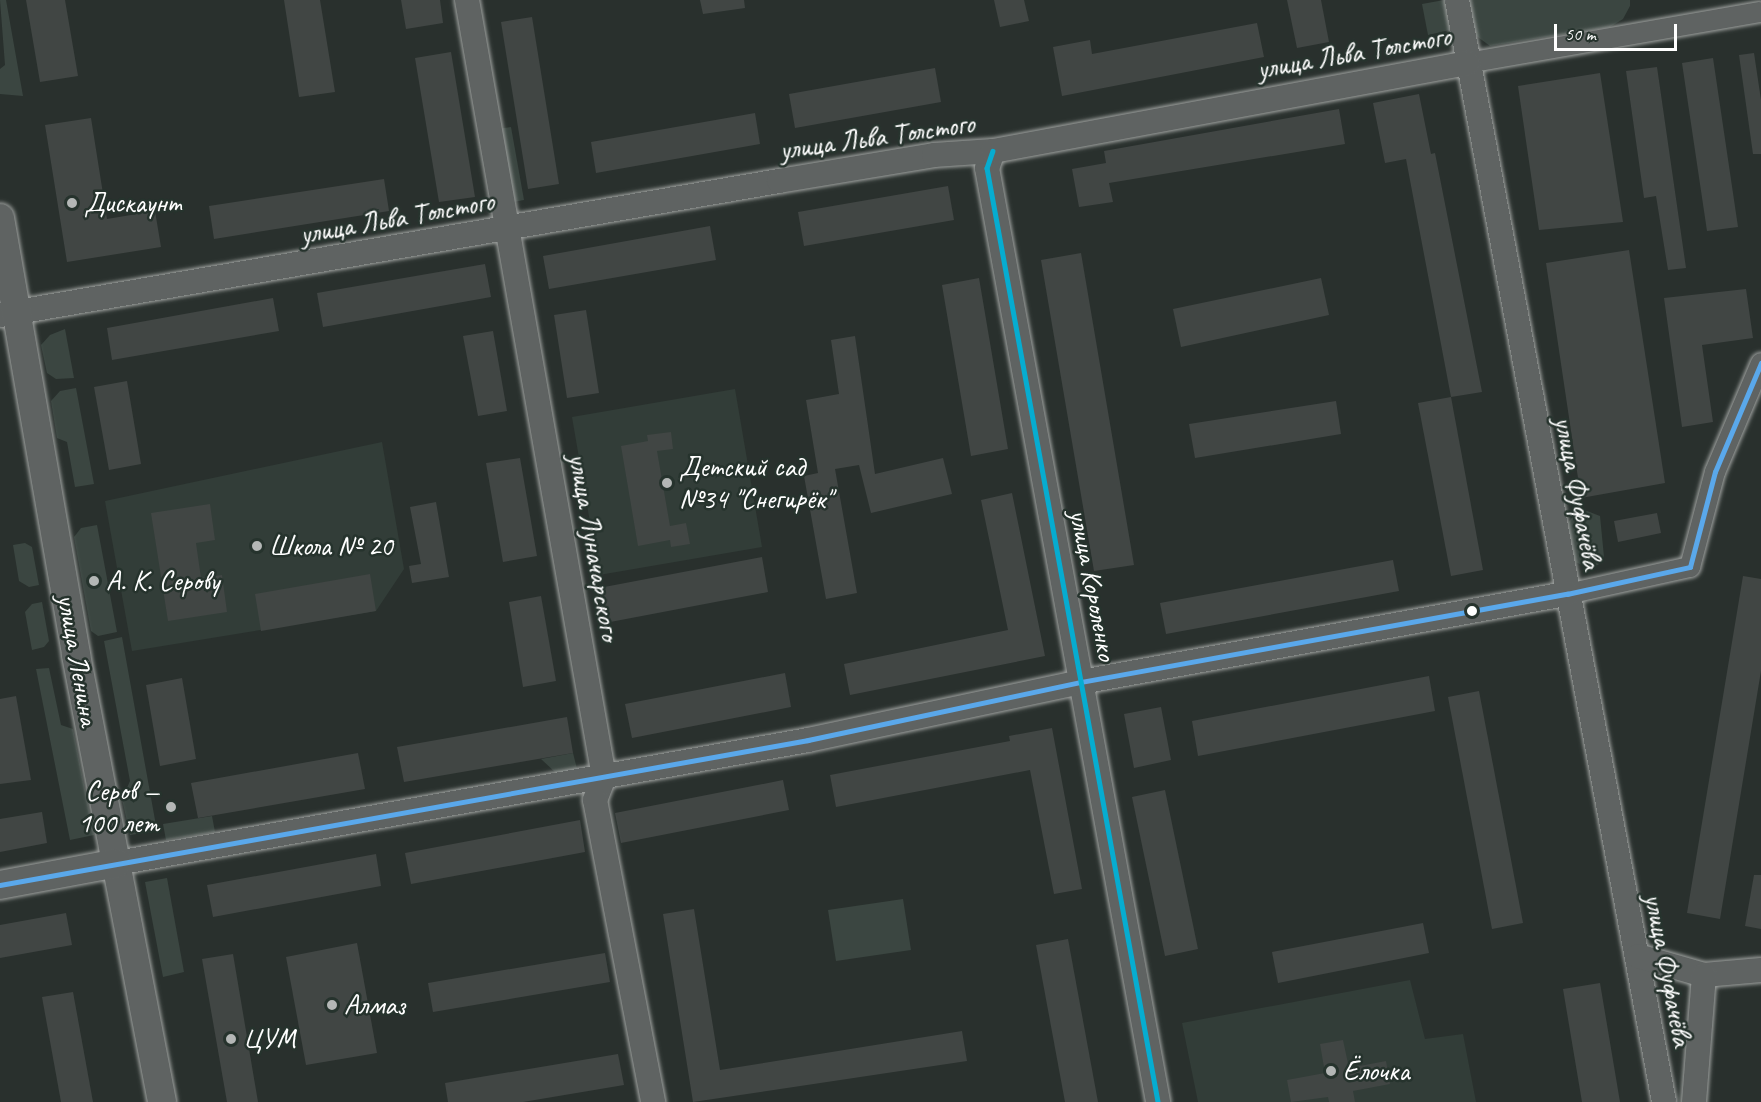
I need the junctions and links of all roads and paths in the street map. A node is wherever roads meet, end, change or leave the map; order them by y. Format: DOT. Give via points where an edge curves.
graph roads {
  1 [pos="467,0"];
  2 [pos="1457,0"];
  3 [pos="1761,12"];
  4 [pos="1468,63"];
  5 [pos="993,150"];
  6 [pos="0,218"];
  7 [pos="507,230"];
  8 [pos="8,313"];
  9 [pos="1761,363"];
  10 [pos="1567,594"];
  11 [pos="1081,682"];
  12 [pos="604,777"];
  13 [pos="117,863"];
  14 [pos="0,885"];
  15 [pos="1638,956"];
  16 [pos="1761,970"];
  17 [pos="1704,975"];
  18 [pos="162,1102"];
  19 [pos="653,1102"];
  20 [pos="1158,1102"];
  21 [pos="1664,1102"];
  22 [pos="1694,1102"];
  1 -- 7 [label="street, улица Луначарского"];
  2 -- 4 [label="street, улица Фуфачёва"];
  3 -- 4 [label="street, улица Льва Толстого"];
  4 -- 5 [label="street, улица Льва Толстого"];
  4 -- 10 [label="street, улица Фуфачёва"];
  5 -- 7 [label="street, улица Льва Толстого" via="901,161"];
  5 -- 11 [label="street, улица Короленко" via="987,168"];
  6 -- 8 [label="main road, улица Ленина"];
  7 -- 8 [label="street, улица Льва Толстого"];
  7 -- 12 [label="street, улица Луначарского"];
  8 -- 13 [label="main road, улица Ленина"];
  9 -- 10 [label="street" via="1715,472 1690,567"];
  10 -- 11 [label="street"];
  10 -- 15 [label="street, улица Фуфачёва" via="1626,914"];
  11 -- 12 [label="street" via="825,737"];
  11 -- 20 [label="street, улица Короленко"];
  12 -- 13 [label="street"];
  12 -- 19 [label="street, улица Луначарского" via="595,800"];
  13 -- 14 [label="main road"];
  13 -- 18 [label="main road, улица Ленина"];
  15 -- 17 [label="street"];
  15 -- 21 [label="street, улица Фуфачёва"];
  16 -- 17 [label="street"];
  17 -- 22 [label="street"];
}
